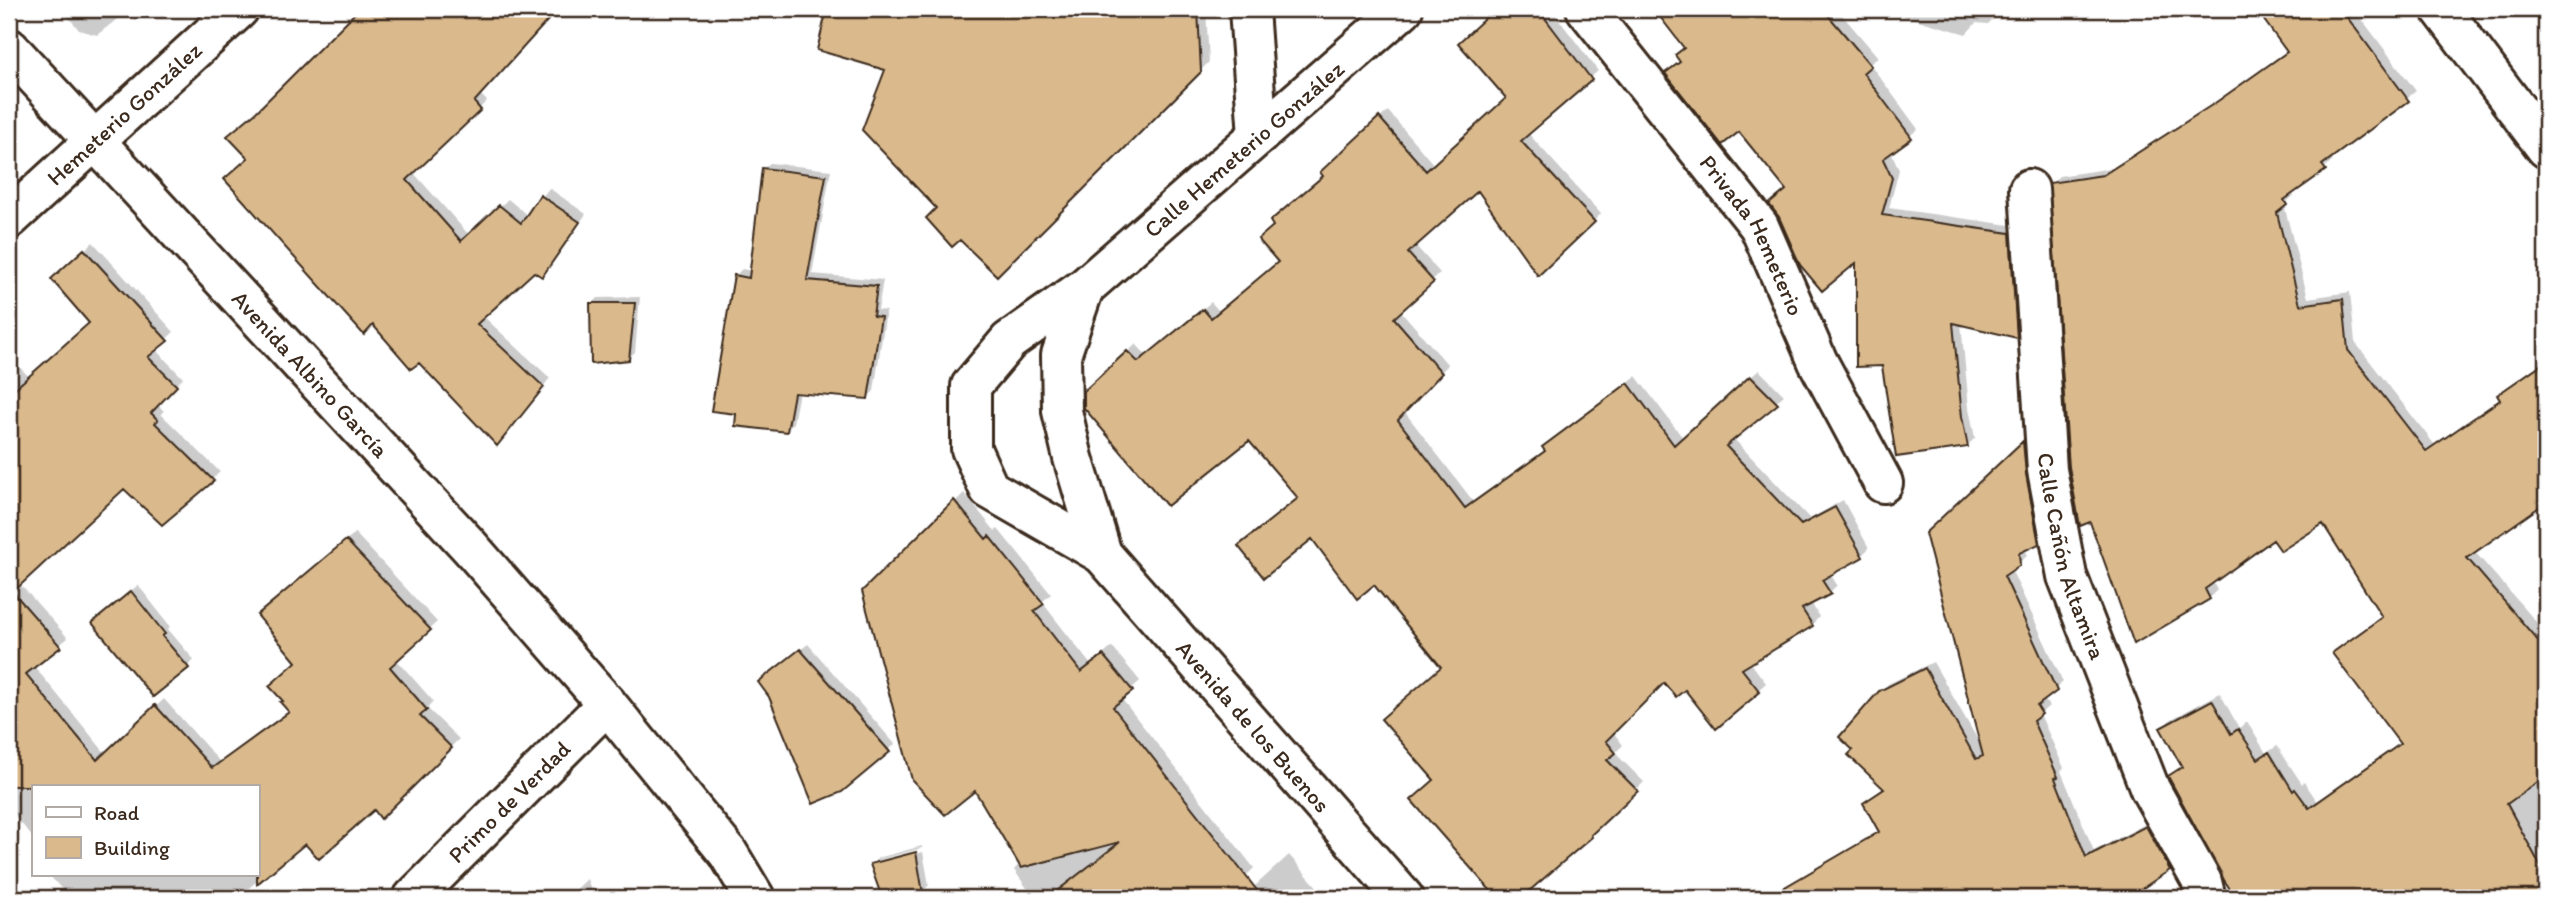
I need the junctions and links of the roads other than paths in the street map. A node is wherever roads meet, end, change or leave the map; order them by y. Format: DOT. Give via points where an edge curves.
graph roads {
  1 [pos="239,9"];
  2 [pos="1249,9"];
  3 [pos="1403,9"];
  4 [pos="1586,9"];
  5 [pos="2441,9"];
  6 [pos="9,48"];
  7 [pos="1258,136"];
  8 [pos="95,140"];
  9 [pos="2546,148"];
  10 [pos="2029,188"];
  11 [pos="9,219"];
  12 [pos="1084,288"];
  13 [pos="1883,482"];
  14 [pos="1102,554"];
  15 [pos="607,704"];
  16 [pos="413,898"];
  17 [pos="755,898"];
  18 [pos="1404,898"];
  19 [pos="2206,898"];
  1 -- 8 [label="street, Hemeterio González"];
  2 -- 7 [label="street"];
  3 -- 7 [label="street, Calle Hemeterio González"];
  4 -- 13 [label="street, Privada Hemeterio" via="1759,226 1818,362"];
  5 -- 9 [label="street"];
  6 -- 8 [label="street, Avenida Albino García"];
  7 -- 12 [label="street, Calle Hemeterio González"];
  8 -- 11 [label="street, Hemeterio González"];
  8 -- 15 [label="street, Avenida Albino García" via="470,547"];
  10 -- 19 [label="street, Calle Cañón Altamira" via="2047,470 2067,576 2150,789 2202,882"];
  12 -- 14 [label="street, Avenida de los Buenos" via="1061,355 1062,411"];
  12 -- 14 [label="street, Avenida de los Buenos" via="1009,341 971,386 971,449 989,489"];
  14 -- 18 [label="street, Avenida de los Buenos"];
  15 -- 16 [label="street, Primo de Verdad"];
  15 -- 17 [label="street, Avenida Albino García" via="728,853"];
}
